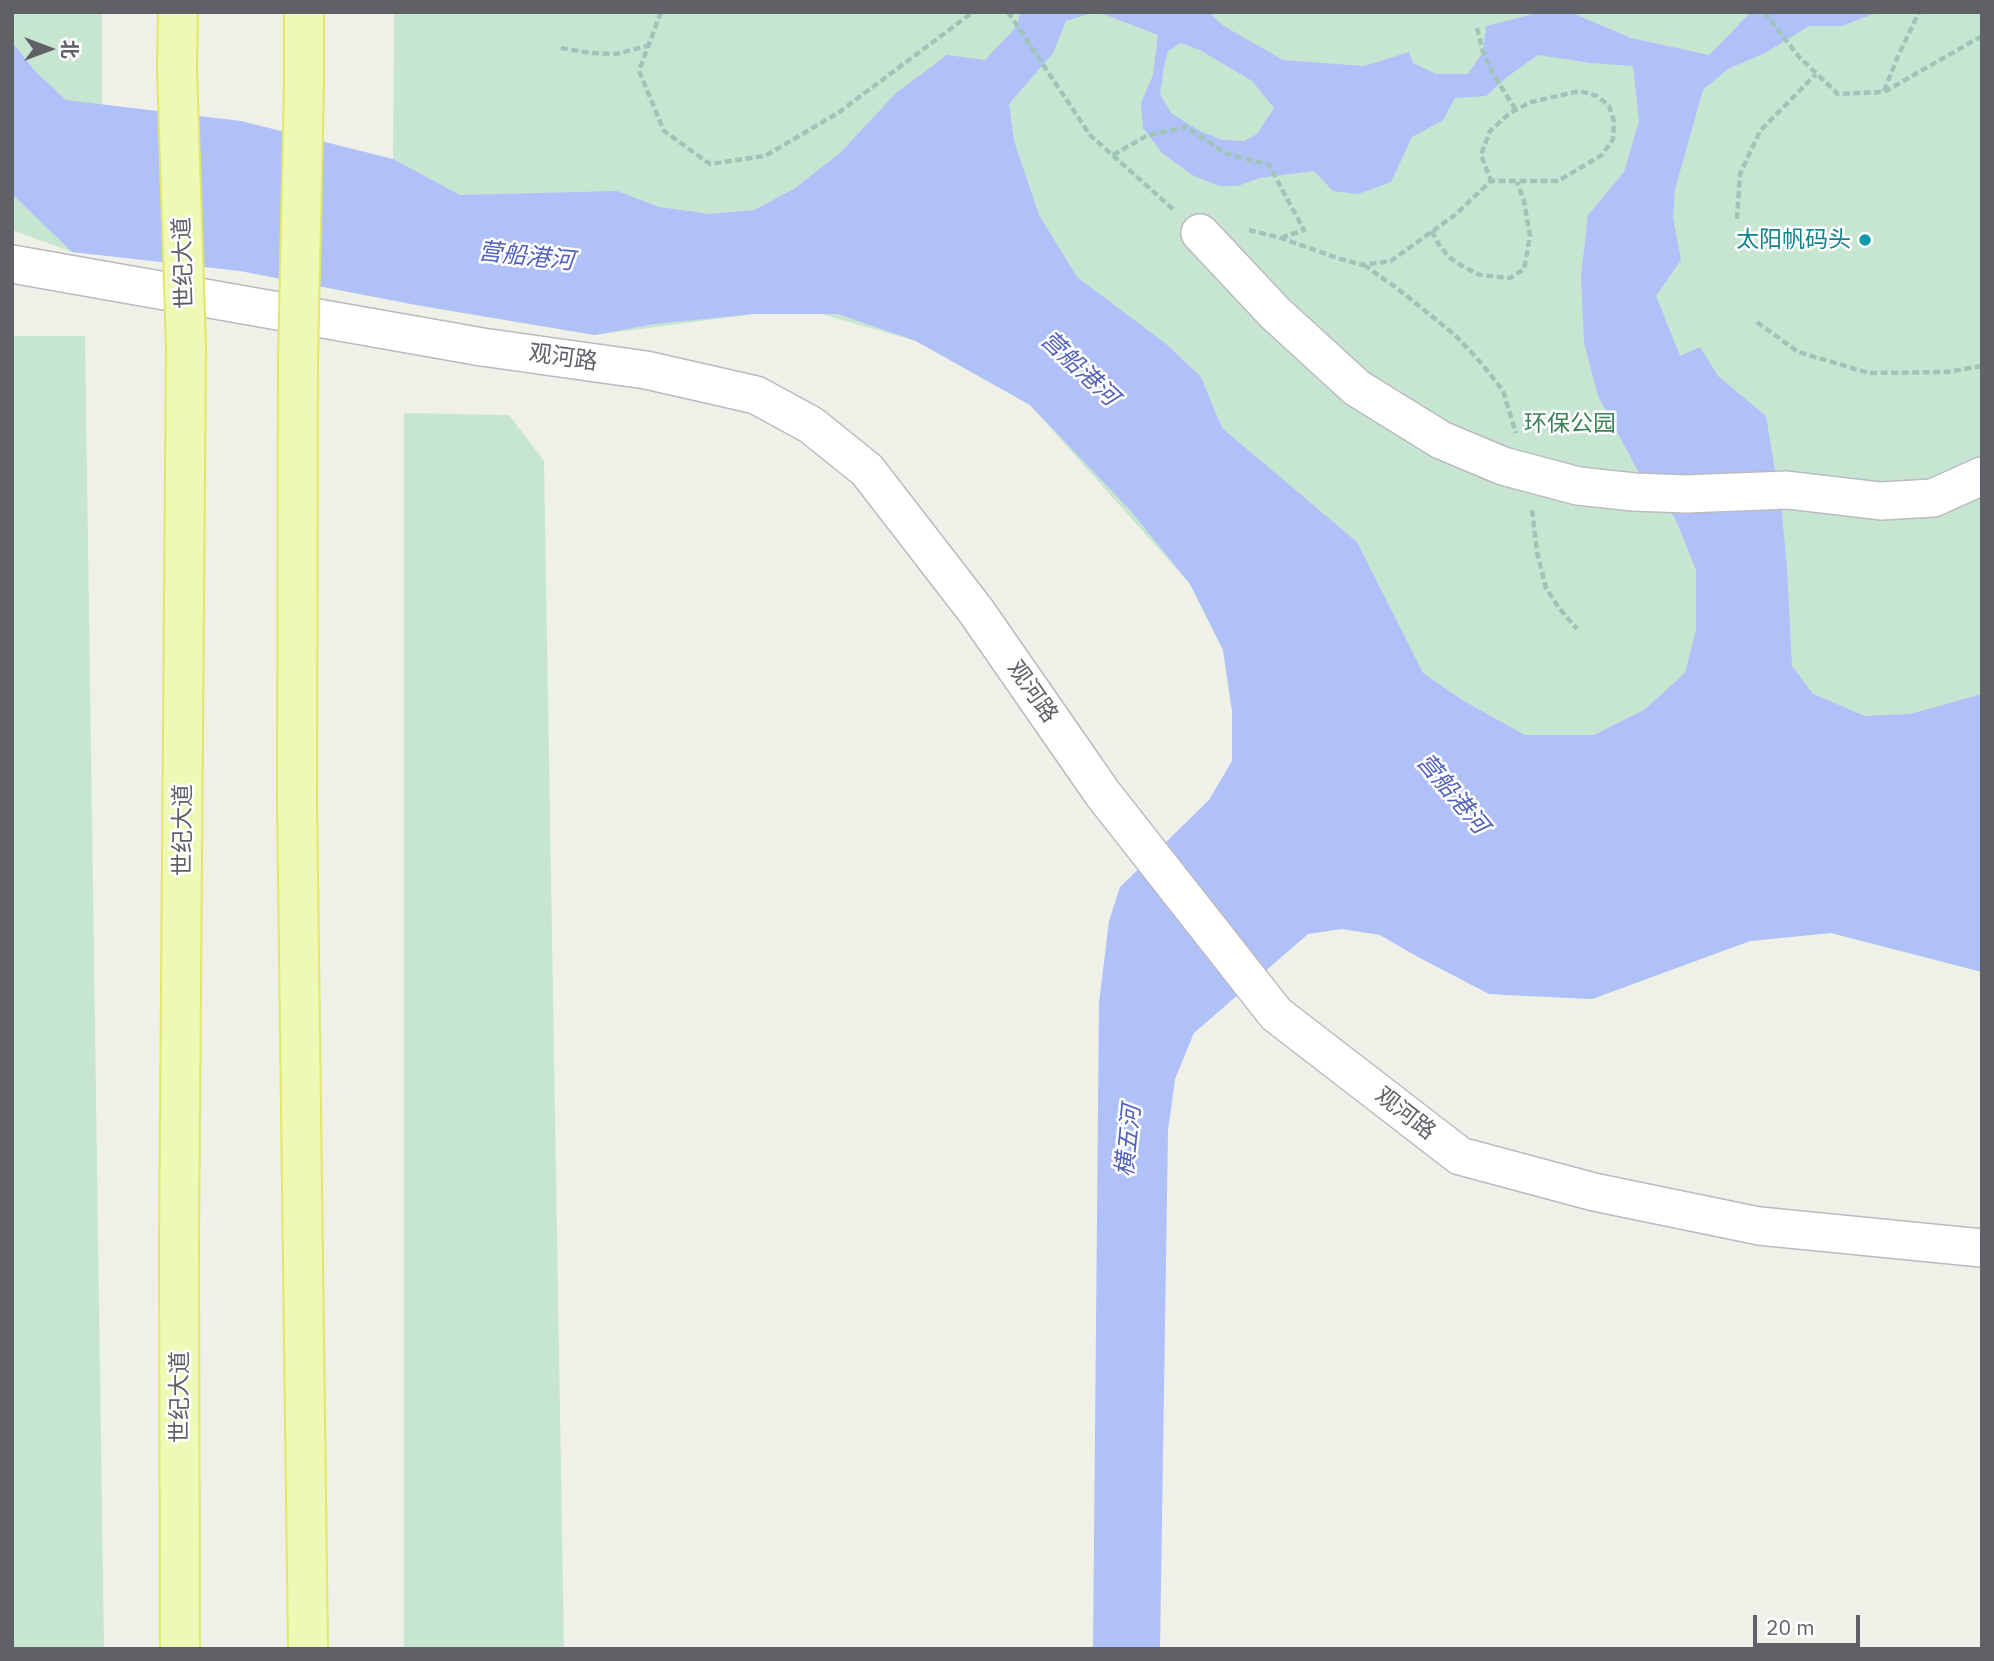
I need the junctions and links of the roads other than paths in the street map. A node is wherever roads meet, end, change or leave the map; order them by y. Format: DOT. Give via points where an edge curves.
graph roads {
  1 [pos="178,12"];
  2 [pos="304,12"];
  3 [pos="1200,233"];
  4 [pos="12,264"];
  5 [pos="1982,476"];
  6 [pos="1982,1248"];
  7 [pos="180,1649"];
  8 [pos="309,1649"];
  1 -- 7 [label="main road, 世纪大道, bridge" via="186,348"];
  2 -- 8 [label="main road, bridge" via="298,800"];
  3 -- 5 [label="street" via="1275,313 1357,388 1441,440 1503,466 1578,486 1633,492 1787,490 1881,501 1933,498"];
  4 -- 6 [label="street, 观河路" via="482,347 646,370 756,395 811,425 867,470 976,611 1103,794 1276,1014 1460,1156 1594,1192 1759,1226"];
}
